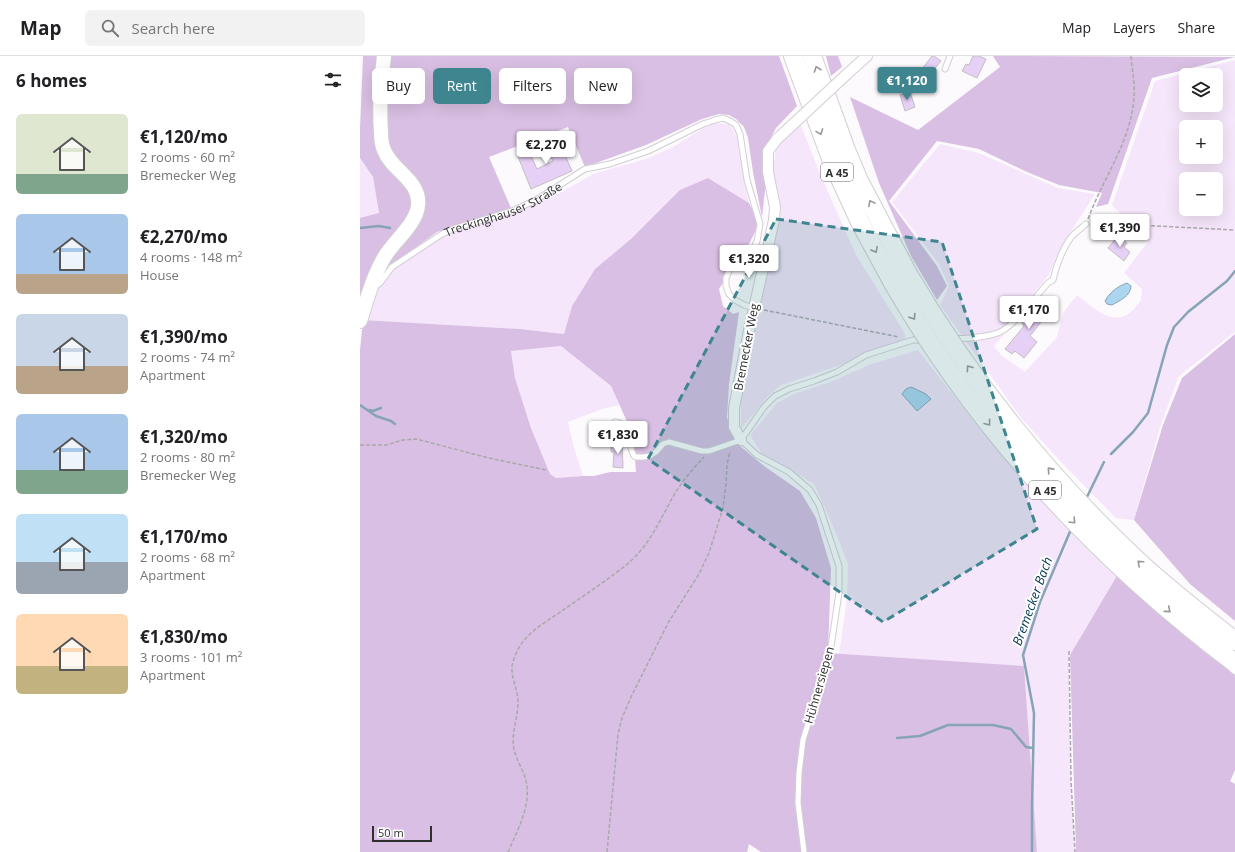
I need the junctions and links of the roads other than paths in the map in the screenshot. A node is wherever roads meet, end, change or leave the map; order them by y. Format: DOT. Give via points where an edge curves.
graph roads {
  1 [pos="384,56"];
  2 [pos="793,56"];
  3 [pos="812,56"];
  4 [pos="867,56"];
  5 [pos="950,56"];
  6 [pos="945,69"];
  7 [pos="1086,224"];
  8 [pos="901,279"];
  9 [pos="370,290"];
  10 [pos="754,308"];
  11 [pos="360,321"];
  12 [pos="936,339"];
  13 [pos="943,339"];
  14 [pos="615,422"];
  15 [pos="741,440"];
  16 [pos="1235,641"];
  17 [pos="1235,663"];
  18 [pos="804,852"];
  1 -- 9 [label="main road" via="380,102 383,149 412,185 418,205 415,217 385,256"];
  2 -- 8 [label="highway, A 45, one-way" via="832,161 860,222"];
  8 -- 3 [label="highway, A 45, one-way" via="846,150"];
  4 -- 10 [label="street, Bremecker Weg, bridge" via="776,139 768,151 774,220"];
  5 -- 6 [label="lane"];
  7 -- 13 [label="lane" via="1067,244 1053,280 1010,325 1001,332 974,338"];
  16 -- 8 [label="highway, A 45, one-way, bridge" via="1137,560 1047,467 967,365 932,313"];
  8 -- 17 [label="highway, A 45, one-way, bridge" via="927,340 1003,442 1048,494 1094,543 1144,590"];
  9 -- 10 [label="lane, Treckinghauser Straße" via="380,284 392,268 442,234 512,211 536,200 585,169 610,164 648,151 704,124 723,118 736,125 740,134 747,180 760,224 754,248 731,267 726,278 726,286 735,300"];
  9 -- 11 [label="main road"];
  10 -- 15 [label="street, Bremecker Weg" via="734,408 734,427"];
  12 -- 15 [label="lane" via="913,340 866,355 837,372 775,396"];
  14 -- 15 [label="lane" via="625,426 635,457 650,456 669,442 709,451"];
  15 -- 18 [label="lane, Hühnersiepen" via="757,455 790,472 810,490 819,505 838,566 839,594 830,653 803,740 799,773 798,803"];
}
